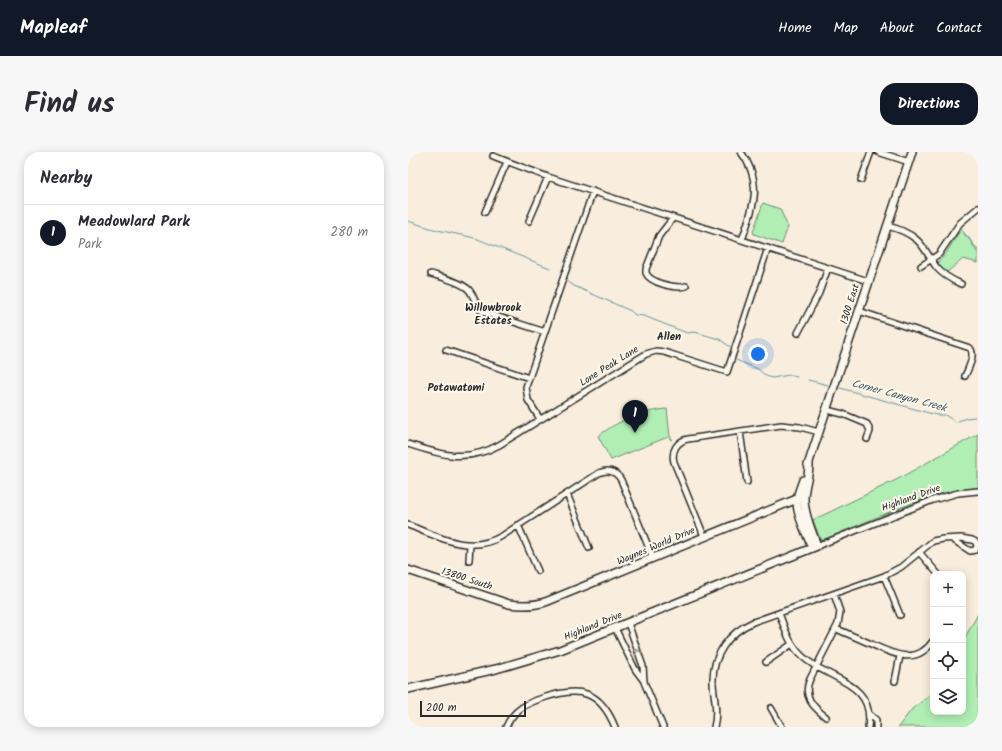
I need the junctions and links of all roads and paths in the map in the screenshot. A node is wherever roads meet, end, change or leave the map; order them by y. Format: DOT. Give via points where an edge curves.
graph roads {
  1 [pos="741,152"];
  2 [pos="871,152"];
  3 [pos="878,152"];
  4 [pos="912,152"];
  5 [pos="493,156"];
  6 [pos="507,162"];
  7 [pos="909,162"];
  8 [pos="548,177"];
  9 [pos="861,180"];
  10 [pos="592,191"];
  11 [pos="978,208"];
  12 [pos="485,212"];
  13 [pos="673,218"];
  14 [pos="530,221"];
  15 [pos="888,226"];
  16 [pos="742,240"];
  17 [pos="768,248"];
  18 [pos="932,260"];
  19 [pos="921,266"];
  20 [pos="828,268"];
  21 [pos="431,274"];
  22 [pos="868,281"];
  23 [pos="961,284"];
  24 [pos="686,286"];
  25 [pos="859,311"];
  26 [pos="545,332"];
  27 [pos="798,333"];
  28 [pos="446,350"];
  29 [pos="965,376"];
  30 [pos="529,378"];
  31 [pos="827,410"];
  32 [pos="540,419"];
  33 [pos="740,431"];
  34 [pos="819,432"];
  35 [pos="867,439"];
  36 [pos="408,444"];
  37 [pos="747,482"];
  38 [pos="978,491"];
  39 [pos="567,494"];
  40 [pos="801,500"];
  41 [pos="408,524"];
  42 [pos="518,525"];
  43 [pos="804,526"];
  44 [pos="704,536"];
  45 [pos="952,539"];
  46 [pos="470,545"];
  47 [pos="589,548"];
  48 [pos="816,548"];
  49 [pos="919,552"];
  50 [pos="653,558"];
  51 [pos="469,560"];
  52 [pos="778,562"];
  53 [pos="408,570"];
  54 [pos="538,571"];
  55 [pos="935,571"];
  56 [pos="884,576"];
  57 [pos="834,594"];
  58 [pos="521,605"];
  59 [pos="780,613"];
  60 [pos="900,615"];
  61 [pos="628,623"];
  62 [pos="616,628"];
  63 [pos="837,629"];
  64 [pos="931,643"];
  65 [pos="792,644"];
  66 [pos="900,656"];
  67 [pos="766,662"];
  68 [pos="816,667"];
  69 [pos="895,681"];
  70 [pos="644,682"];
  71 [pos="408,689"];
  72 [pos="770,708"];
  73 [pos="869,714"];
  74 [pos="826,717"];
  75 [pos="506,727"];
  76 [pos="615,727"];
  77 [pos="663,727"];
  78 [pos="714,727"];
  79 [pos="782,727"];
  80 [pos="868,727"];
  81 [pos="876,727"];
  1 -- 16 [label="street" via="751,169 755,188 754,202"];
  2 -- 9 [label="street"];
  3 -- 7 [label="street"];
  4 -- 7 [label="main road, 1300 East"];
  5 -- 6 [label="street"];
  6 -- 8 [label="street"];
  6 -- 12 [label="street"];
  7 -- 15 [label="main road, 1300 East"];
  8 -- 10 [label="street"];
  8 -- 14 [label="street"];
  10 -- 13 [label="street"];
  10 -- 26 [label="street"];
  11 -- 18 [label="street" via="960,223 942,251"];
  13 -- 16 [label="street"];
  13 -- 24 [label="street" via="659,236 646,273 651,279 675,287"];
  15 -- 18 [label="street" via="916,239"];
  15 -- 22 [label="main road, 1300 East"];
  16 -- 17 [label="street"];
  17 -- 20 [label="street"];
  17 -- 32 [label="street, Lone Peak Lane" via="727,372 664,352 653,351"];
  18 -- 19 [label="street"];
  18 -- 23 [label="street" via="942,274"];
  20 -- 22 [label="street"];
  20 -- 27 [label="street" via="819,293"];
  21 -- 26 [label="street" via="464,286 483,312"];
  22 -- 25 [label="main road, 1300 East"];
  25 -- 29 [label="street" via="971,349 972,355"];
  25 -- 31 [label="main road, 1300 East"];
  26 -- 30 [label="street"];
  28 -- 30 [label="street"];
  30 -- 32 [label="street" via="526,396"];
  31 -- 34 [label="main road, 1300 East"];
  31 -- 35 [label="street" via="867,424 870,431"];
  32 -- 36 [label="street, Lone Peak Lane" via="494,447 473,455 443,455"];
  33 -- 34 [label="street" via="786,425"];
  33 -- 37 [label="street"];
  33 -- 44 [label="street" via="685,439 677,444 674,450 674,462"];
  34 -- 40 [label="main road, 1300 East"];
  38 -- 48 [label="street, Highland Drive" via="932,500"];
  39 -- 42 [label="street"];
  39 -- 47 [label="street"];
  39 -- 50 [label="street" via="601,472 616,474 621,480"];
  40 -- 43 [label="main road" via="799,511"];
  40 -- 44 [label="main road, Waynes World Drive"];
  40 -- 48 [label="main road"];
  41 -- 46 [label="street" via="454,542"];
  42 -- 46 [label="street" via="491,541"];
  42 -- 54 [label="street"];
  43 -- 48 [label="main road"];
  43 -- 52 [label="main road" via="806,546"];
  44 -- 50 [label="main road, Waynes World Drive"];
  45 -- 49 [label="street" via="933,541"];
  46 -- 51 [label="street"];
  48 -- 52 [label="main road, Highland Drive"];
  49 -- 55 [label="street"];
  49 -- 56 [label="street"];
  50 -- 58 [label="main road, Waynes World Drive" via="548,601"];
  52 -- 61 [label="main road, Highland Drive"];
  53 -- 58 [label="main road, 13800 South" via="506,603"];
  56 -- 57 [label="street"];
  56 -- 60 [label="street"];
  57 -- 59 [label="street"];
  57 -- 63 [label="street" via="840,612"];
  59 -- 65 [label="street"];
  59 -- 78 [label="street" via="742,627 732,635 722,649 713,674 716,709"];
  61 -- 62 [label="main road, Highland Drive"];
  70 -- 61 [label="street, one-way" via="642,666"];
  62 -- 70 [label="street" via="635,669"];
  62 -- 71 [label="main road, Highland Drive" via="524,662"];
  63 -- 66 [label="street"];
  63 -- 68 [label="street"];
  64 -- 66 [label="street" via="920,653"];
  65 -- 67 [label="street"];
  65 -- 68 [label="street" via="803,658"];
  66 -- 69 [label="street"];
  68 -- 73 [label="street" via="854,688 864,700"];
  68 -- 74 [label="street" via="809,682 808,695 812,704"];
  70 -- 77 [label="street"];
  72 -- 79 [label="street"];
  73 -- 80 [label="street"];
  73 -- 81 [label="street" via="876,720"];
  75 -- 76 [label="street" via="523,706 573,691 593,697 605,707"];
}
